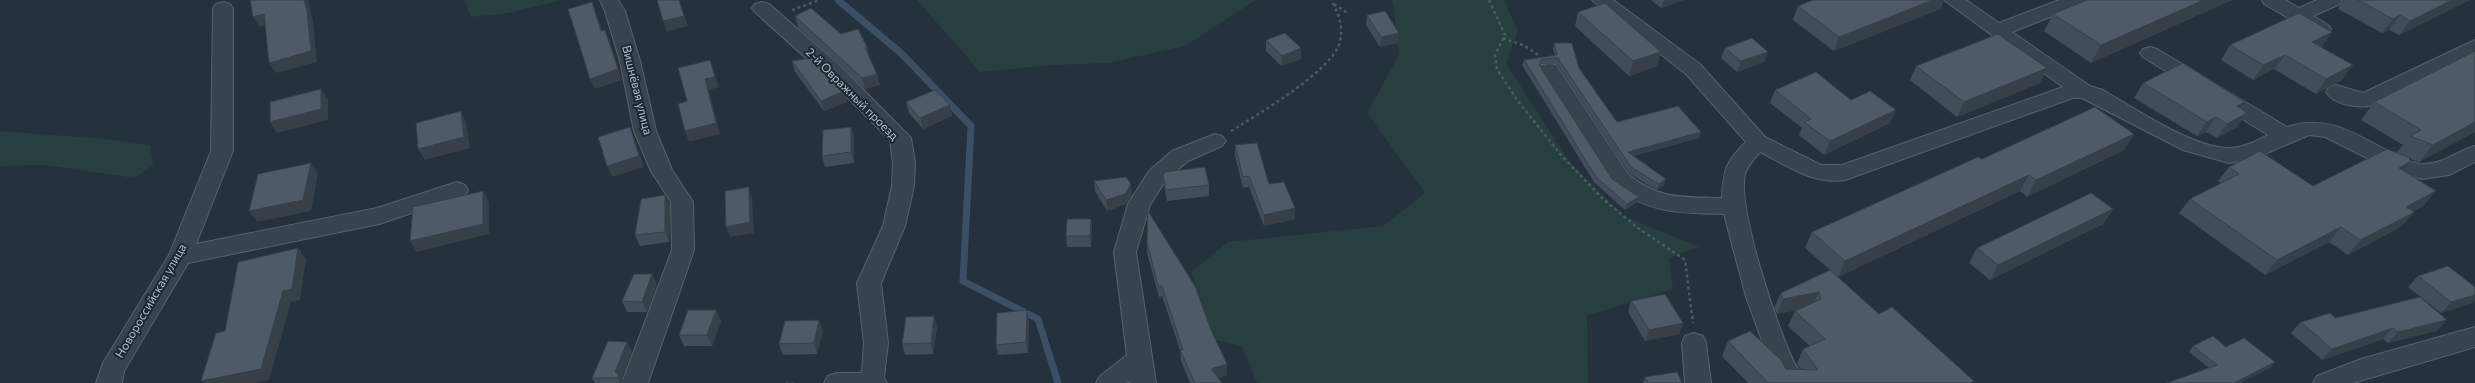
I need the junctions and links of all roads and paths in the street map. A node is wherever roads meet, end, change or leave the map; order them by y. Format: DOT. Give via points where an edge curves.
graph roads {
  1 [pos="609,0"];
  2 [pos="820,0"];
  3 [pos="1331,0"];
  4 [pos="1601,0"];
  5 [pos="1953,0"];
  6 [pos="2076,0"];
  7 [pos="2271,0"];
  8 [pos="2333,0"];
  9 [pos="1334,4"];
  10 [pos="223,8"];
  11 [pos="766,13"];
  12 [pos="1347,13"];
  13 [pos="2298,16"];
  14 [pos="2321,29"];
  15 [pos="1998,31"];
  16 [pos="1503,38"];
  17 [pos="2475,46"];
  18 [pos="2150,53"];
  19 [pos="1549,70"];
  20 [pos="2083,91"];
  21 [pos="2336,92"];
  22 [pos="2286,136"];
  23 [pos="1215,140"];
  24 [pos="1758,142"];
  25 [pos="2475,153"];
  26 [pos="457,190"];
  27 [pos="1732,206"];
  28 [pos="180,256"];
  29 [pos="2475,336"];
  30 [pos="1694,343"];
  31 [pos="1141,358"];
  32 [pos="109,383"];
  33 [pos="634,383"];
  34 [pos="837,383"];
  35 [pos="872,383"];
  36 [pos="1109,383"];
  37 [pos="1143,383"];
  38 [pos="1698,383"];
  39 [pos="1797,383"];
  40 [pos="2326,383"];
  1 -- 33 [label="street, Вишнёвая улица" via="615,11 630,61 645,131 662,171 682,202 683,250"];
  2 -- 11 [label="path"];
  3 -- 9 [label="path"];
  4 -- 24 [label="street" via="1694,69"];
  5 -- 15 [label="street"];
  6 -- 15 [label="street"];
  7 -- 13 [label="street"];
  8 -- 13 [label="street"];
  9 -- 12 [label="path"];
  9 -- 23 [label="path" via="1342,24 1336,51 1289,92"];
  10 -- 28 [label="street, Новороссийская улица" via="222,151"];
  11 -- 35 [label="street, 2-й Овражный проезд" via="834,72 900,138 904,163 903,186 894,226 869,283 876,343"];
  13 -- 14 [label="street"];
  15 -- 20 [label="street"];
  16 -- 19 [label="path" via="1538,54"];
  17 -- 21 [label="street" via="2366,100 2356,100"];
  18 -- 22 [label="street"];
  19 -- 27 [label="street" via="1620,179 1637,193 1658,203"];
  20 -- 22 [label="street" via="2096,95 2188,145 2205,151 2243,155"];
  20 -- 24 [label="street" via="2071,91 1845,172 1817,172"];
  22 -- 25 [label="street" via="2316,128 2330,130 2378,156 2420,170 2436,171"];
  23 -- 31 [label="street" via="1180,156 1157,176 1139,204 1125,252"];
  24 -- 27 [label="street" via="1740,160 1734,175"];
  26 -- 28 [label="street" via="379,216"];
  27 -- 39 [label="street" via="1758,297 1785,371"];
  28 -- 32 [label="street, Новороссийская улица" via="112,370"];
  29 -- 40 [label="street" via="2361,369"];
  30 -- 38 [label="street"];
  31 -- 36 [label="street"];
  31 -- 37 [label="street"];
  34 -- 35 [label="street"];
}
